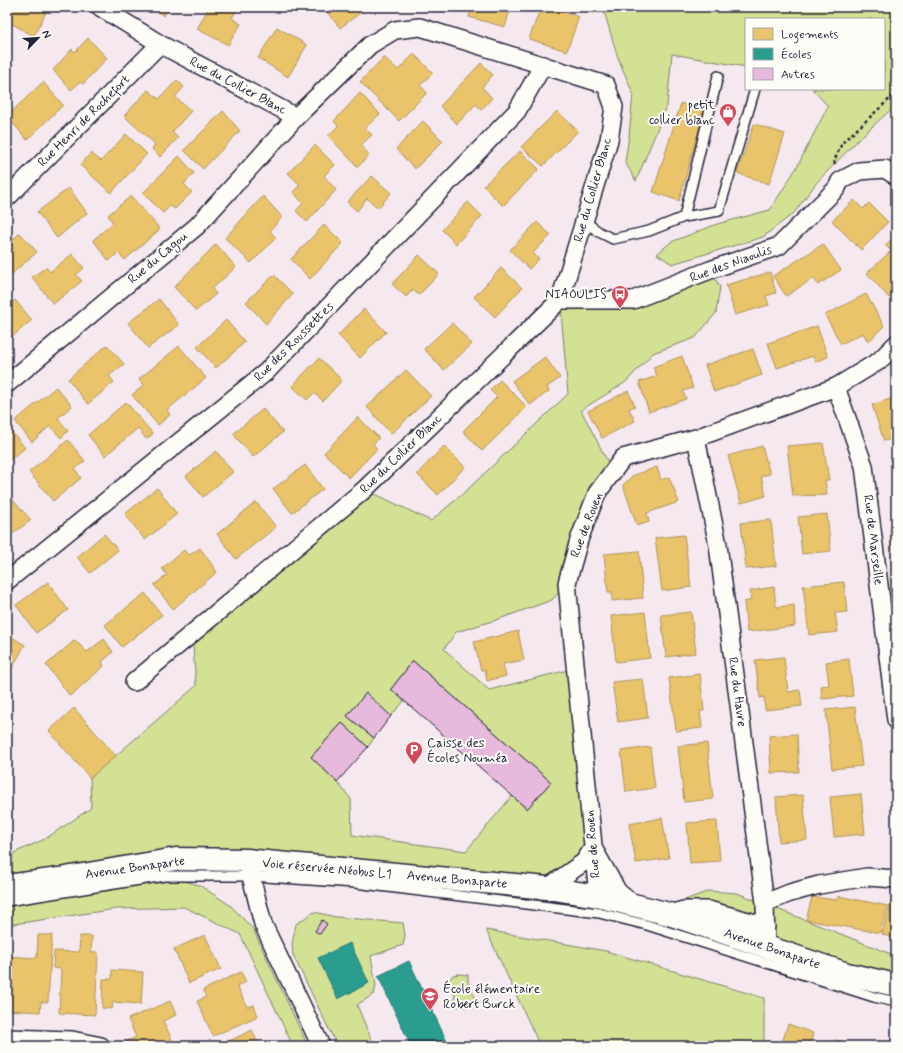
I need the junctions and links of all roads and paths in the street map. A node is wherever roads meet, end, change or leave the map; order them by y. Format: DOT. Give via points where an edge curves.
graph roads {
  1 [pos="100,7"];
  2 [pos="160,44"];
  3 [pos="543,65"];
  4 [pos="718,76"];
  5 [pos="755,90"];
  6 [pos="896,93"];
  7 [pos="296,117"];
  8 [pos="896,176"];
  9 [pos="840,181"];
  10 [pos="7,198"];
  11 [pos="684,217"];
  12 [pos="584,221"];
  13 [pos="560,300"];
  14 [pos="896,344"];
  15 [pos="7,384"];
  16 [pos="836,387"];
  17 [pos="696,438"];
  18 [pos="7,581"];
  19 [pos="134,682"];
  20 [pos="896,720"];
  21 [pos="593,848"];
  22 [pos="249,868"];
  23 [pos="896,879"];
  24 [pos="7,886"];
  25 [pos="547,888"];
  26 [pos="598,896"];
  27 [pos="7,901"];
  28 [pos="765,903"];
  29 [pos="635,906"];
  30 [pos="669,914"];
  31 [pos="766,926"];
  32 [pos="766,948"];
  33 [pos="896,985"];
  34 [pos="896,1002"];
  35 [pos="7,1038"];
  36 [pos="101,1046"];
  37 [pos="321,1046"];
  1 -- 2 [label="street, Rue du Collier Blanc"];
  2 -- 7 [label="street, Rue du Collier Blanc"];
  2 -- 10 [label="street, Rue Henri de Rochefort"];
  3 -- 7 [label="street, Rue du Collier Blanc" via="420,27 395,30 370,45"];
  3 -- 12 [label="street, Rue du Collier Blanc" via="606,84 614,107 609,140"];
  3 -- 18 [label="street, Rue des Roussettes" via="517,111 266,372"];
  4 -- 11 [label="lane"];
  5 -- 11 [label="lane" via="719,211"];
  6 -- 9 [label="path" via="842,143 834,161"];
  7 -- 15 [label="street, Rue du Cagou" via="197,226"];
  8 -- 9 [label="street, Rue des Niaoulis" via="885,169 859,171"];
  9 -- 13 [label="street, Rue des Niaoulis" via="837,188 779,246 633,300"];
  11 -- 12 [label="lane" via="649,231 613,238"];
  12 -- 13 [label="street, Rue du Collier Blanc"];
  13 -- 19 [label="street, Rue du Collier Blanc" via="365,489"];
  14 -- 16 [label="street, Rue de Rouen" via="880,361"];
  16 -- 17 [label="street, Rue de Rouen"];
  16 -- 20 [label="street, Rue de Marseille" via="864,466"];
  17 -- 21 [label="street, Rue de Rouen" via="623,458 597,493 579,540 567,583"];
  17 -- 28 [label="street, Rue du Havre" via="718,546"];
  21 -- 25 [label="street" via="584,862"];
  21 -- 26 [label="street, Rue de Rouen"];
  21 -- 29 [label="street" via="618,892"];
  22 -- 24 [label="main road, Avenue Bonaparte" via="176,860"];
  22 -- 25 [label="main road, Avenue Bonaparte" via="430,878"];
  22 -- 27 [label="lane, Voie réservée Néobus L1" via="165,876"];
  22 -- 34 [label="lane, Voie réservée Néobus L1" via="599,912 866,995"];
  22 -- 37 [label="street" via="263,924"];
  23 -- 28 [label="street" via="867,877 819,885"];
  25 -- 26 [label="main road, Avenue Bonaparte"];
  26 -- 29 [label="main road, Avenue Bonaparte"];
  28 -- 31 [label="street, Rue du Havre"];
  29 -- 30 [label="main road, Avenue Bonaparte"];
  30 -- 31 [label="street" via="684,910 708,910"];
  30 -- 32 [label="main road, Avenue Bonaparte"];
  31 -- 32 [label="street, Rue du Havre"];
  32 -- 33 [label="main road, Avenue Bonaparte" via="847,974"];
  35 -- 36 [label="street" via="72,1040"];
}
